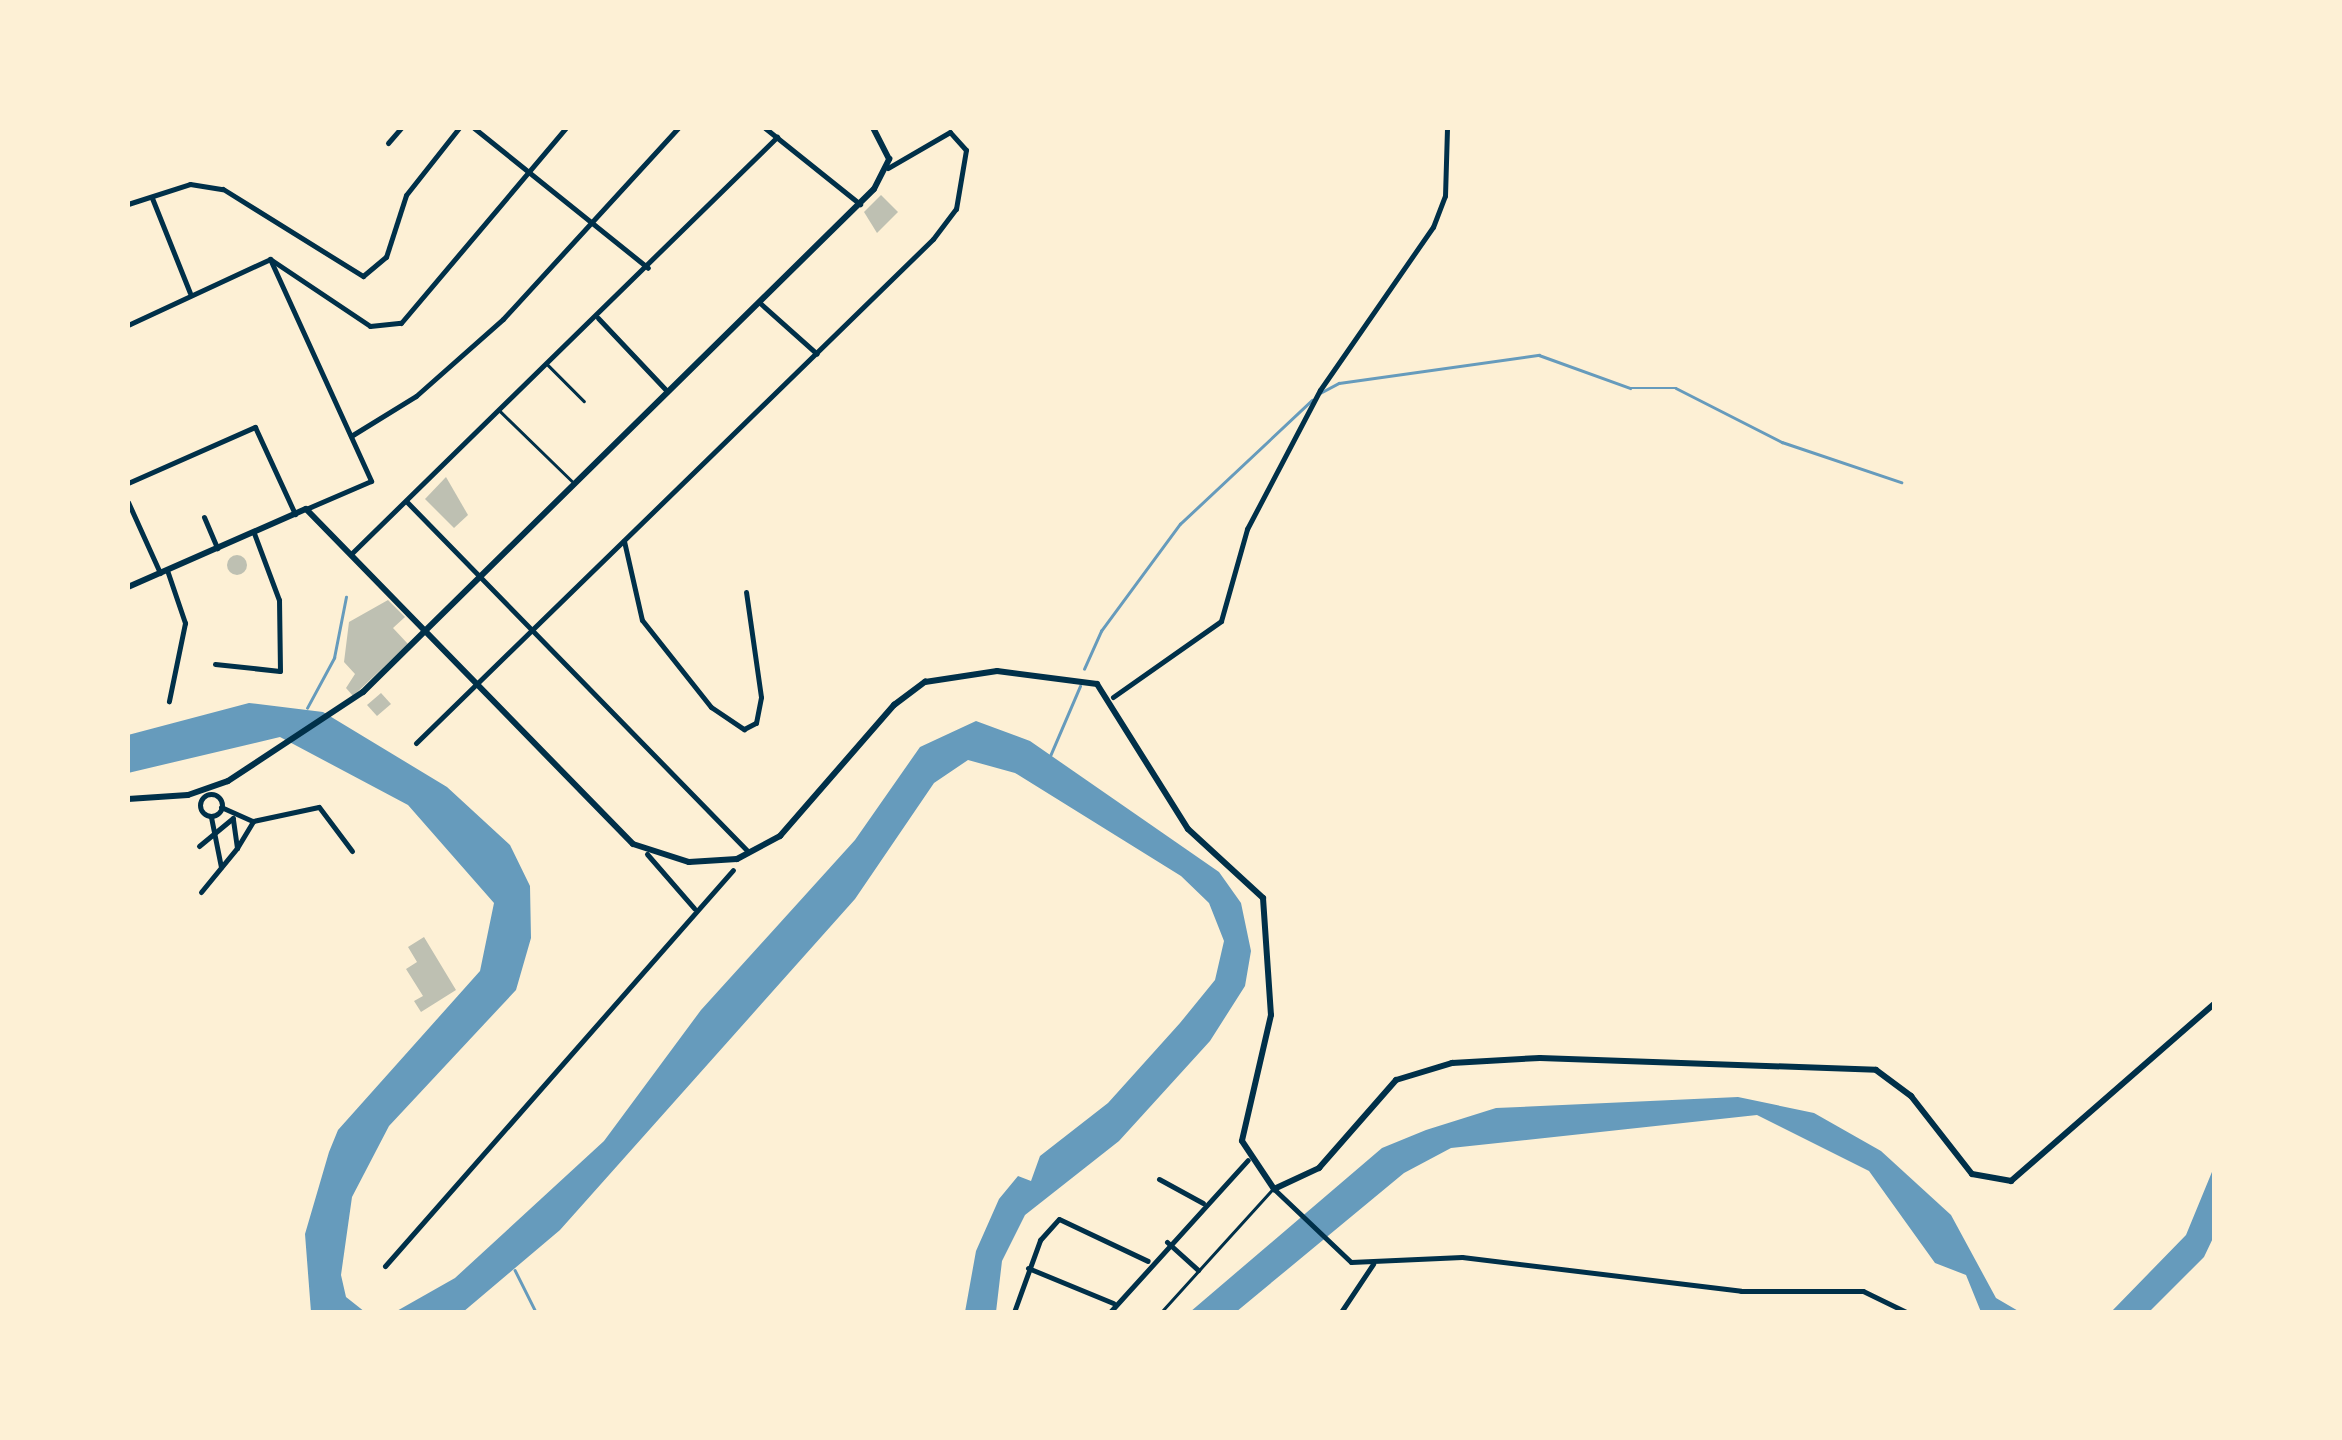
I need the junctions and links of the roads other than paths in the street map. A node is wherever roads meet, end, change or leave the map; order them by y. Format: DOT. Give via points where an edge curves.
graph roads {
  1 [pos="401,128"];
  2 [pos="459,128"];
  3 [pos="474,128"];
  4 [pos="566,128"];
  5 [pos="678,128"];
  6 [pos="764,128"];
  7 [pos="873,128"];
  8 [pos="1447,128"];
  9 [pos="777,137"];
  10 [pos="388,143"];
  11 [pos="888,168"];
  12 [pos="529,171"];
  13 [pos="152,198"];
  14 [pos="128,204"];
  15 [pos="860,204"];
  16 [pos="593,222"];
  17 [pos="270,259"];
  18 [pos="648,268"];
  19 [pos="190,294"];
  20 [pos="759,302"];
  21 [pos="598,318"];
  22 [pos="128,325"];
  23 [pos="818,354"];
  24 [pos="548,365"];
  25 [pos="667,390"];
  26 [pos="584,401"];
  27 [pos="500,410"];
  28 [pos="351,436"];
  29 [pos="573,482"];
  30 [pos="128,483"];
  31 [pos="406,501"];
  32 [pos="128,502"];
  33 [pos="306,509"];
  34 [pos="295,514"];
  35 [pos="204,517"];
  36 [pos="253,532"];
  37 [pos="624,542"];
  38 [pos="217,548"];
  39 [pos="352,553"];
  40 [pos="163,572"];
  41 [pos="479,578"];
  42 [pos="128,587"];
  43 [pos="746,592"];
  44 [pos="426,630"];
  45 [pos="530,630"];
  46 [pos="216,664"];
  47 [pos="477,682"];
  48 [pos="1113,697"];
  49 [pos="169,702"];
  50 [pos="416,743"];
  51 [pos="213,791"];
  52 [pos="188,796"];
  53 [pos="128,799"];
  54 [pos="200,801"];
  55 [pos="221,807"];
  56 [pos="210,816"];
  57 [pos="233,818"];
  58 [pos="253,821"];
  59 [pos="219,831"];
  60 [pos="198,846"];
  61 [pos="237,848"];
  62 [pos="352,851"];
  63 [pos="647,854"];
  64 [pos="750,854"];
  65 [pos="221,867"];
  66 [pos="733,870"];
  67 [pos="201,892"];
  68 [pos="695,908"];
  69 [pos="2214,1004"];
  70 [pos="1248,1160"];
  71 [pos="1159,1180"];
  72 [pos="1274,1189"];
  73 [pos="1203,1203"];
  74 [pos="1167,1242"];
  75 [pos="1148,1261"];
  76 [pos="1373,1264"];
  77 [pos="386,1266"];
  78 [pos="1028,1268"];
  79 [pos="1198,1270"];
  80 [pos="1114,1303"];
  81 [pos="1163,1310"];
  82 [pos="1014,1312"];
  83 [pos="1110,1312"];
  84 [pos="1342,1312"];
  85 [pos="1906,1312"];
  1 -- 10 [label="street"];
  2 -- 13 [label="street" via="406,195 386,257 363,276 223,190 190,184"];
  3 -- 12 [label="street"];
  4 -- 12 [label="street"];
  5 -- 16 [label="street"];
  6 -- 9 [label="street"];
  7 -- 11 [label="main road"];
  8 -- 48 [label="street" via="1445,196 1433,227 1320,390 1246,529 1221,621"];
  9 -- 15 [label="street"];
  9 -- 18 [label="street"];
  11 -- 15 [label="main road"];
  11 -- 23 [label="street" via="950,132 966,150 966,180 946,223"];
  12 -- 16 [label="street"];
  12 -- 17 [label="street" via="421,307 391,327 356,318"];
  13 -- 14 [label="street"];
  13 -- 19 [label="street"];
  15 -- 20 [label="main road"];
  16 -- 18 [label="street"];
  16 -- 28 [label="street" via="449,370"];
  17 -- 19 [label="street"];
  17 -- 28 [label="street"];
  18 -- 21 [label="street"];
  19 -- 22 [label="street"];
  20 -- 23 [label="street"];
  20 -- 25 [label="main road"];
  21 -- 24 [label="street"];
  21 -- 25 [label="street"];
  23 -- 37 [label="street"];
  24 -- 26 [label="lane"];
  24 -- 27 [label="street"];
  25 -- 29 [label="main road"];
  27 -- 29 [label="lane"];
  27 -- 31 [label="street"];
  28 -- 33 [label="street" via="371,481"];
  29 -- 41 [label="main road"];
  30 -- 34 [label="street" via="255,428"];
  31 -- 39 [label="street"];
  31 -- 41 [label="street"];
  32 -- 40 [label="street"];
  33 -- 34 [label="main road"];
  33 -- 39 [label="main road"];
  34 -- 36 [label="main road"];
  35 -- 38 [label="street"];
  36 -- 38 [label="main road"];
  36 -- 46 [label="street" via="279,600 280,670"];
  37 -- 43 [label="street" via="642,620 710,708 744,729 756,723 761,698"];
  37 -- 45 [label="street"];
  38 -- 40 [label="main road"];
  39 -- 44 [label="main road"];
  40 -- 42 [label="main road"];
  40 -- 49 [label="street" via="184,623"];
  41 -- 44 [label="main road"];
  41 -- 45 [label="street"];
  44 -- 47 [label="main road"];
  44 -- 51 [label="main road" via="330,717"];
  45 -- 47 [label="street"];
  45 -- 64 [label="street"];
  47 -- 50 [label="street"];
  47 -- 63 [label="main road"];
  48 -- 64 [label="main road" via="1075,676 1029,672 926,682 894,705 804,816"];
  48 -- 70 [label="main road" via="1188,830 1251,878 1266,908 1271,1015 1242,1126"];
  51 -- 52 [label="main road"];
  51 -- 54 [label="street"];
  51 -- 55 [label="street"];
  52 -- 53 [label="main road"];
  52 -- 54 [label="street"];
  54 -- 56 [label="street"];
  55 -- 56 [label="street"];
  55 -- 57 [label="street"];
  56 -- 59 [label="street"];
  57 -- 58 [label="street"];
  57 -- 59 [label="street"];
  57 -- 61 [label="street"];
  58 -- 61 [label="street"];
  58 -- 62 [label="street" via="319,807"];
  59 -- 60 [label="street"];
  59 -- 65 [label="street"];
  61 -- 65 [label="street"];
  63 -- 64 [label="main road" via="711,862"];
  63 -- 68 [label="street"];
  65 -- 67 [label="street"];
  66 -- 68 [label="street"];
  68 -- 77 [label="street"];
  69 -- 72 [label="main road" via="2011,1180 1972,1174 1911,1096 1876,1070 1540,1058 1470,1060 1396,1080 1319,1168"];
  70 -- 72 [label="main road"];
  70 -- 73 [label="street"];
  71 -- 73 [label="street"];
  72 -- 76 [label="street" via="1328,1244"];
  72 -- 79 [label="lane"];
  73 -- 74 [label="street"];
  74 -- 75 [label="street"];
  74 -- 79 [label="street"];
  75 -- 78 [label="street" via="1059,1219"];
  75 -- 80 [label="street"];
  76 -- 84 [label="street"];
  76 -- 85 [label="street" via="1462,1256 1740,1291 1863,1291"];
  78 -- 80 [label="street"];
  78 -- 82 [label="street"];
  79 -- 81 [label="lane"];
  80 -- 83 [label="street"];
}
